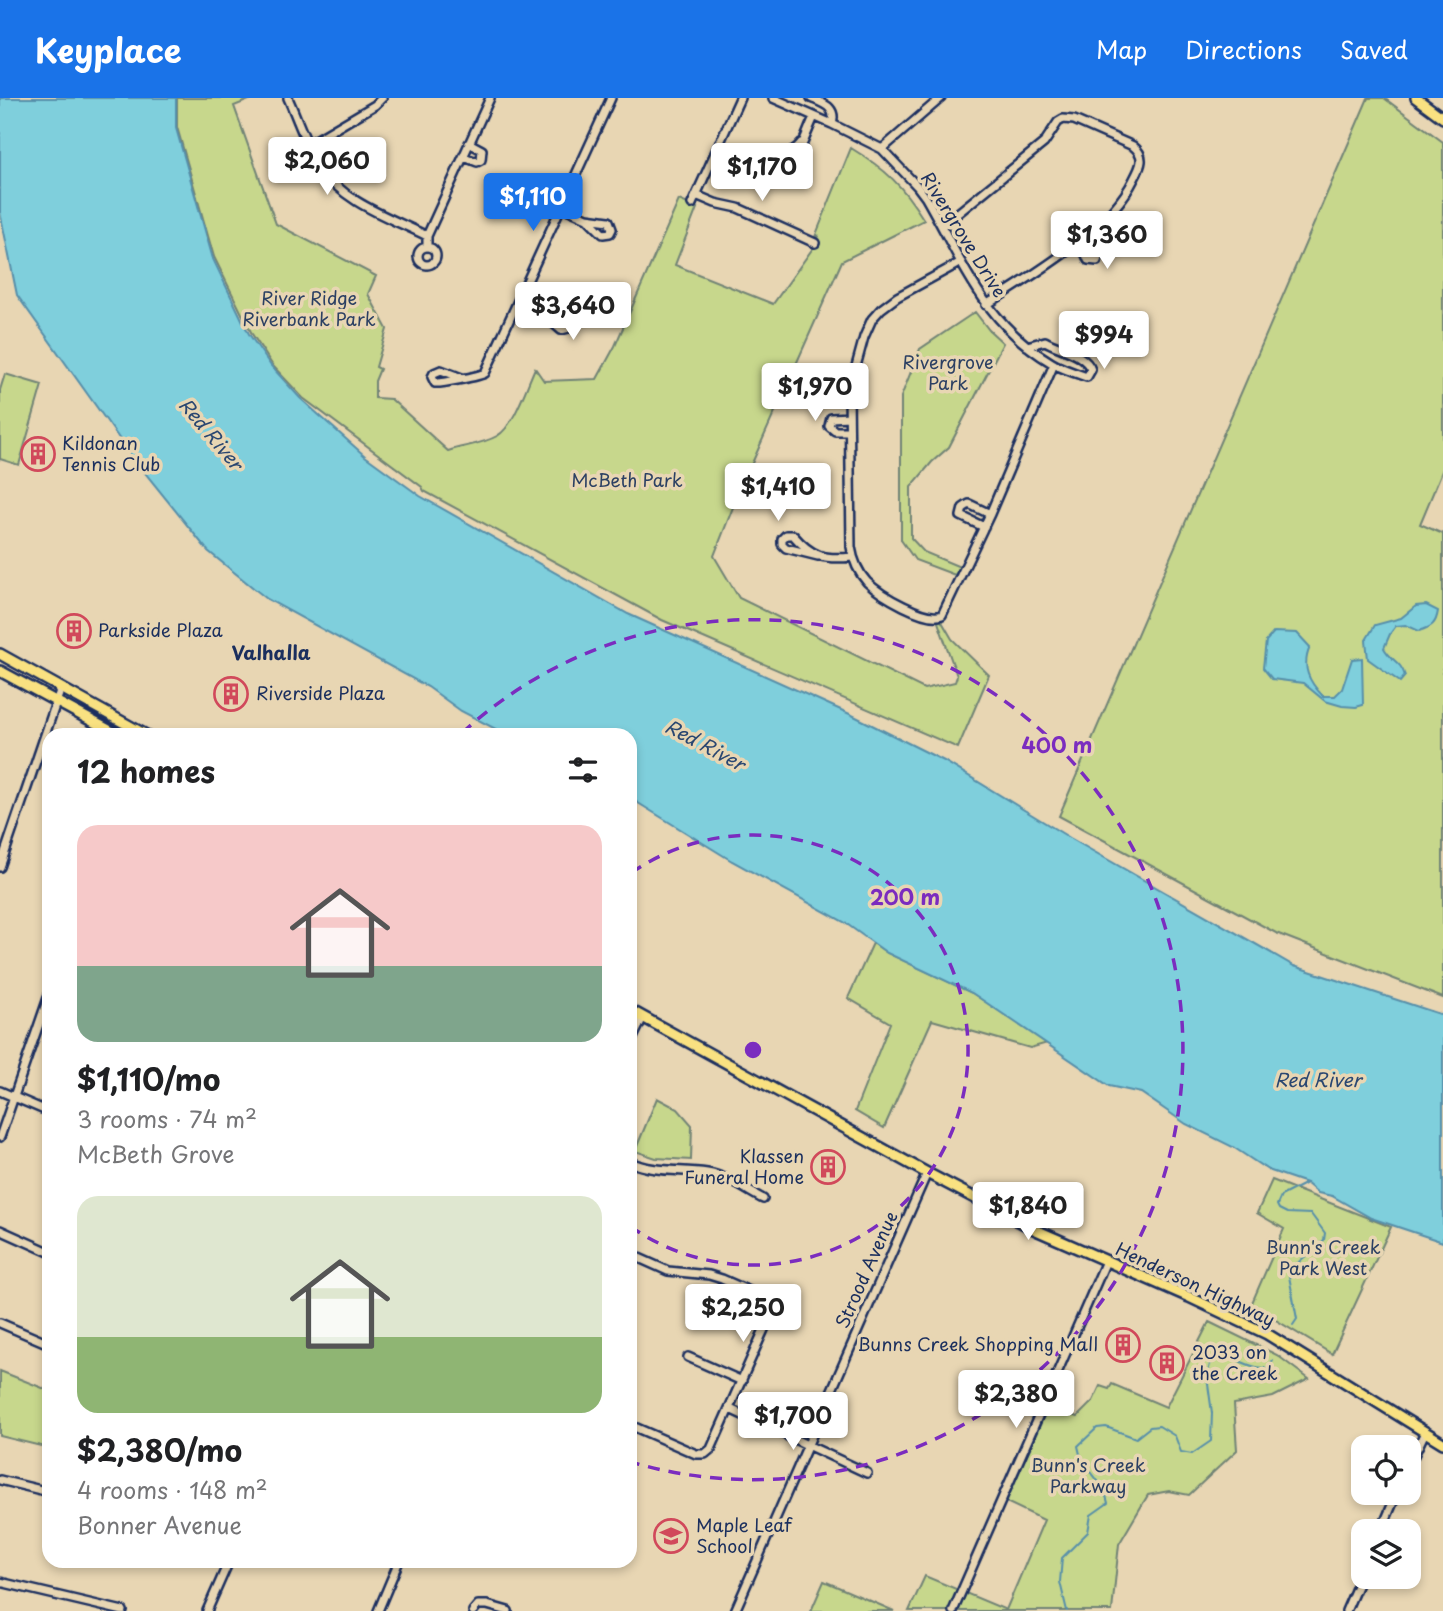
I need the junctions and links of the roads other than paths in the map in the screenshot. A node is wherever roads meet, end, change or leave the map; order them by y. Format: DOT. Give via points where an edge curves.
graph roads {
  1 [pos="288,98"];
  2 [pos="382,98"];
  3 [pos="490,98"];
  4 [pos="611,98"];
  5 [pos="740,98"];
  6 [pos="773,98"];
  7 [pos="811,98"];
  8 [pos="941,98"];
  9 [pos="1416,98"];
  10 [pos="814,117"];
  11 [pos="1443,118"];
  12 [pos="832,124"];
  13 [pos="469,143"];
  14 [pos="802,143"];
  15 [pos="309,144"];
  16 [pos="882,149"];
  17 [pos="464,156"];
  18 [pos="696,195"];
  19 [pos="692,204"];
  20 [pos="560,206"];
  21 [pos="587,218"];
  22 [pos="942,226"];
  23 [pos="427,236"];
  24 [pos="815,243"];
  25 [pos="426,247"];
  26 [pos="961,262"];
  27 [pos="517,303"];
  28 [pos="986,305"];
  29 [pos="543,314"];
  30 [pos="1027,346"];
  31 [pos="1054,364"];
  32 [pos="462,378"];
  33 [pos="849,417"];
  34 [pos="849,431"];
  35 [pos="990,514"];
  36 [pos="984,527"];
  37 [pos="818,556"];
  38 [pos="852,557"];
  39 [pos="0,654"];
  40 [pos="0,671"];
  41 [pos="61,688"];
  42 [pos="56,701"];
  43 [pos="47,728"];
  44 [pos="105,728"];
  45 [pos="131,728"];
  46 [pos="42,742"];
  47 [pos="0,867"];
  48 [pos="42,1015"];
  49 [pos="637,1015"];
  50 [pos="643,1017"];
  51 [pos="637,1029"];
  52 [pos="0,1091"];
  53 [pos="14,1097"];
  54 [pos="42,1109"];
  55 [pos="0,1137"];
  56 [pos="637,1165"];
  57 [pos="927,1173"];
  58 [pos="763,1199"];
  59 [pos="0,1230"];
  60 [pos="42,1249"];
  61 [pos="637,1258"];
  62 [pos="1107,1261"];
  63 [pos="0,1323"];
  64 [pos="42,1341"];
  65 [pos="688,1357"];
  66 [pos="742,1381"];
  67 [pos="730,1409"];
  68 [pos="637,1428"];
  69 [pos="1425,1432"];
  70 [pos="1421,1440"];
  71 [pos="808,1443"];
  72 [pos="1443,1443"];
  73 [pos="867,1473"];
  74 [pos="0,1480"];
  75 [pos="42,1490"];
  76 [pos="226,1568"];
  77 [pos="397,1568"];
  78 [pos="0,1582"];
  79 [pos="1356,1589"];
  80 [pos="123,1611"];
  81 [pos="207,1611"];
  82 [pos="378,1611"];
  83 [pos="473,1611"];
  84 [pos="508,1611"];
  85 [pos="735,1611"];
  86 [pos="953,1611"];
  87 [pos="1346,1611"];
  1 -- 15 [label="street"];
  2 -- 15 [label="street"];
  3 -- 13 [label="street"];
  4 -- 20 [label="street"];
  5 -- 18 [label="street"];
  6 -- 10 [label="street, Rivergrove Drive"];
  7 -- 12 [label="street, Rivergrove Drive" via="832,110"];
  8 -- 16 [label="street"];
  9 -- 11 [label="main road"];
  10 -- 12 [label="street, Rivergrove Drive"];
  10 -- 14 [label="street"];
  12 -- 16 [label="street, Rivergrove Drive"];
  13 -- 17 [label="street"];
  13 -- 17 [label="street" via="482,150 481,160"];
  15 -- 23 [label="street" via="337,187"];
  16 -- 22 [label="street, Rivergrove Drive" via="917,186"];
  17 -- 23 [label="street"];
  18 -- 19 [label="street"];
  18 -- 24 [label="street" via="738,208"];
  20 -- 21 [label="street"];
  20 -- 27 [label="street"];
  22 -- 26 [label="street, Rivergrove Drive"];
  22 -- 28 [label="street" via="1068,118 1140,152 1142,159 1121,201 1059,257"];
  23 -- 25 [label="street"];
  26 -- 28 [label="street, Rivergrove Drive"];
  26 -- 33 [label="street" via="897,297 872,319 850,383"];
  27 -- 29 [label="street"];
  27 -- 32 [label="street" via="485,373"];
  28 -- 30 [label="street, Rivergrove Drive"];
  30 -- 31 [label="street, Rivergrove Drive"];
  30 -- 31 [label="street, Rivergrove Drive" via="1045,341 1082,358 1091,370 1087,377"];
  31 -- 35 [label="street"];
  33 -- 34 [label="street"];
  33 -- 34 [label="street" via="834,417 829,422 832,429"];
  34 -- 38 [label="street"];
  35 -- 36 [label="street"];
  35 -- 36 [label="street" via="969,504 963,508 961,516"];
  36 -- 38 [label="street" via="945,611 937,617 928,617 876,591"];
  37 -- 37 [label="street" via="793,535 782,539 786,548"];
  37 -- 38 [label="street"];
  39 -- 41 [label="main road"];
  40 -- 42 [label="main road"];
  41 -- 42 [label="street"];
  41 -- 45 [label="main road"];
  42 -- 43 [label="street"];
  42 -- 44 [label="main road"];
  46 -- 47 [label="street"];
  48 -- 53 [label="street"];
  49 -- 50 [label="main road, Henderson Highway"];
  50 -- 51 [label="street"];
  50 -- 57 [label="main road, Henderson Highway"];
  52 -- 53 [label="street"];
  53 -- 54 [label="street"];
  53 -- 55 [label="street"];
  56 -- 58 [label="street" via="708,1173"];
  57 -- 62 [label="main road, Henderson Highway"];
  57 -- 71 [label="street, Strood Avenue"];
  59 -- 60 [label="street"];
  61 -- 66 [label="street" via="674,1273 722,1279 770,1303 770,1316"];
  62 -- 69 [label="main road, Henderson Highway" via="1267,1334"];
  62 -- 86 [label="street"];
  63 -- 64 [label="street"];
  65 -- 66 [label="street"];
  66 -- 67 [label="street"];
  67 -- 68 [label="street" via="705,1454"];
  67 -- 71 [label="street"];
  69 -- 70 [label="street"];
  69 -- 72 [label="main road, Henderson Highway"];
  71 -- 73 [label="street"];
  71 -- 85 [label="street, Strood Avenue"];
  74 -- 75 [label="street"];
  76 -- 81 [label="street"];
  77 -- 82 [label="street"];
  78 -- 80 [label="street"];
  79 -- 87 [label="street"];
  83 -- 84 [label="street" via="478,1605"];
}
